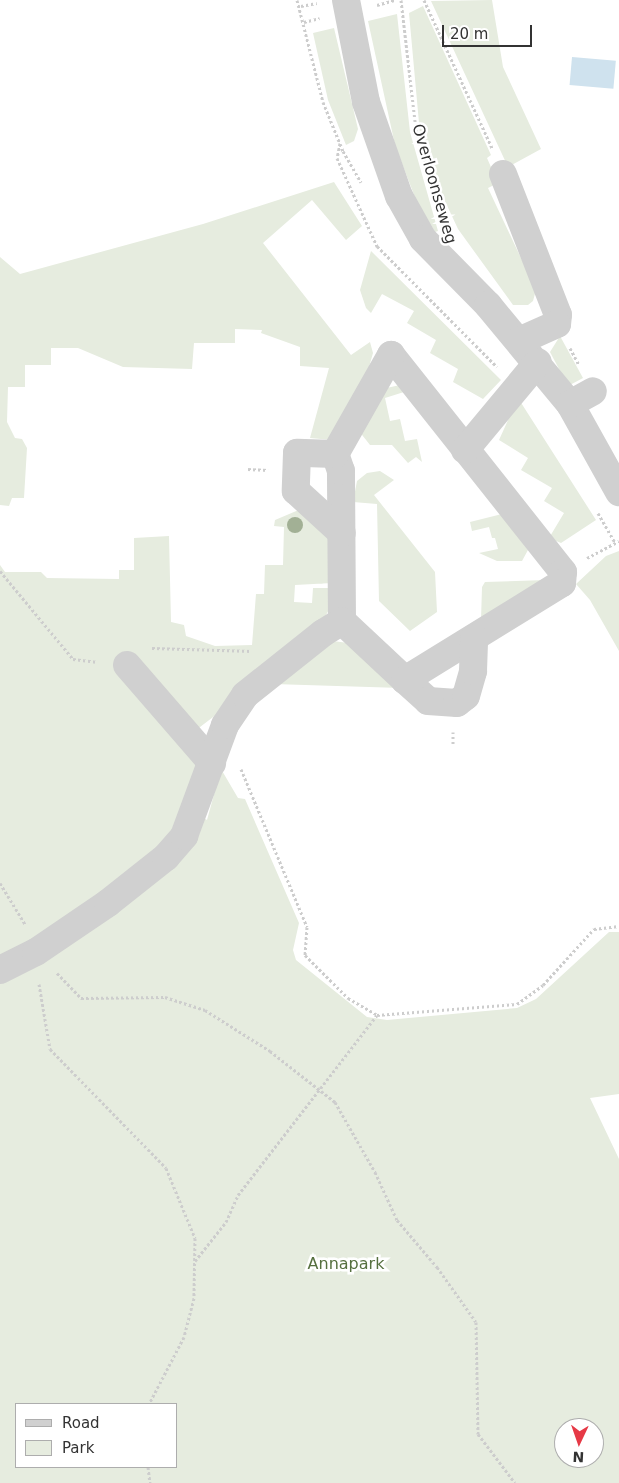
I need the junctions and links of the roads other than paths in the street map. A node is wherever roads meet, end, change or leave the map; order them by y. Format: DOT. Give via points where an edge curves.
graph roads {
  1 [pos="346,0"];
  2 [pos="504,174"];
  3 [pos="519,341"];
  4 [pos="538,362"];
  5 [pos="593,391"];
  6 [pos="570,404"];
  7 [pos="465,450"];
  8 [pos="336,454"];
  9 [pos="619,492"];
  10 [pos="342,533"];
  11 [pos="342,621"];
  12 [pos="474,638"];
  13 [pos="127,665"];
  14 [pos="405,680"];
  15 [pos="213,760"];
  16 [pos="0,970"];
  1 -- 3 [label="street, Overloonseweg" via="366,102 399,196 423,240"];
  2 -- 3 [label="street" via="558,315 557,324"];
  3 -- 4 [label="street, Overloonseweg"];
  4 -- 6 [label="street, Overloonseweg"];
  4 -- 7 [label="street"];
  5 -- 6 [label="street"];
  6 -- 9 [label="street, Overloonseweg"];
  7 -- 8 [label="street" via="391,355"];
  7 -- 12 [label="street" via="563,572 562,583"];
  8 -- 10 [label="street" via="341,471"];
  8 -- 10 [label="street" via="297,454 296,491"];
  10 -- 11 [label="street"];
  11 -- 14 [label="street"];
  11 -- 15 [label="street" via="245,695 226,725"];
  12 -- 14 [label="street"];
  12 -- 14 [label="street" via="473,671 466,696 457,703 428,701"];
  13 -- 15 [label="street"];
  15 -- 16 [label="street" via="184,836 166,857 108,904 35,952"];
}
